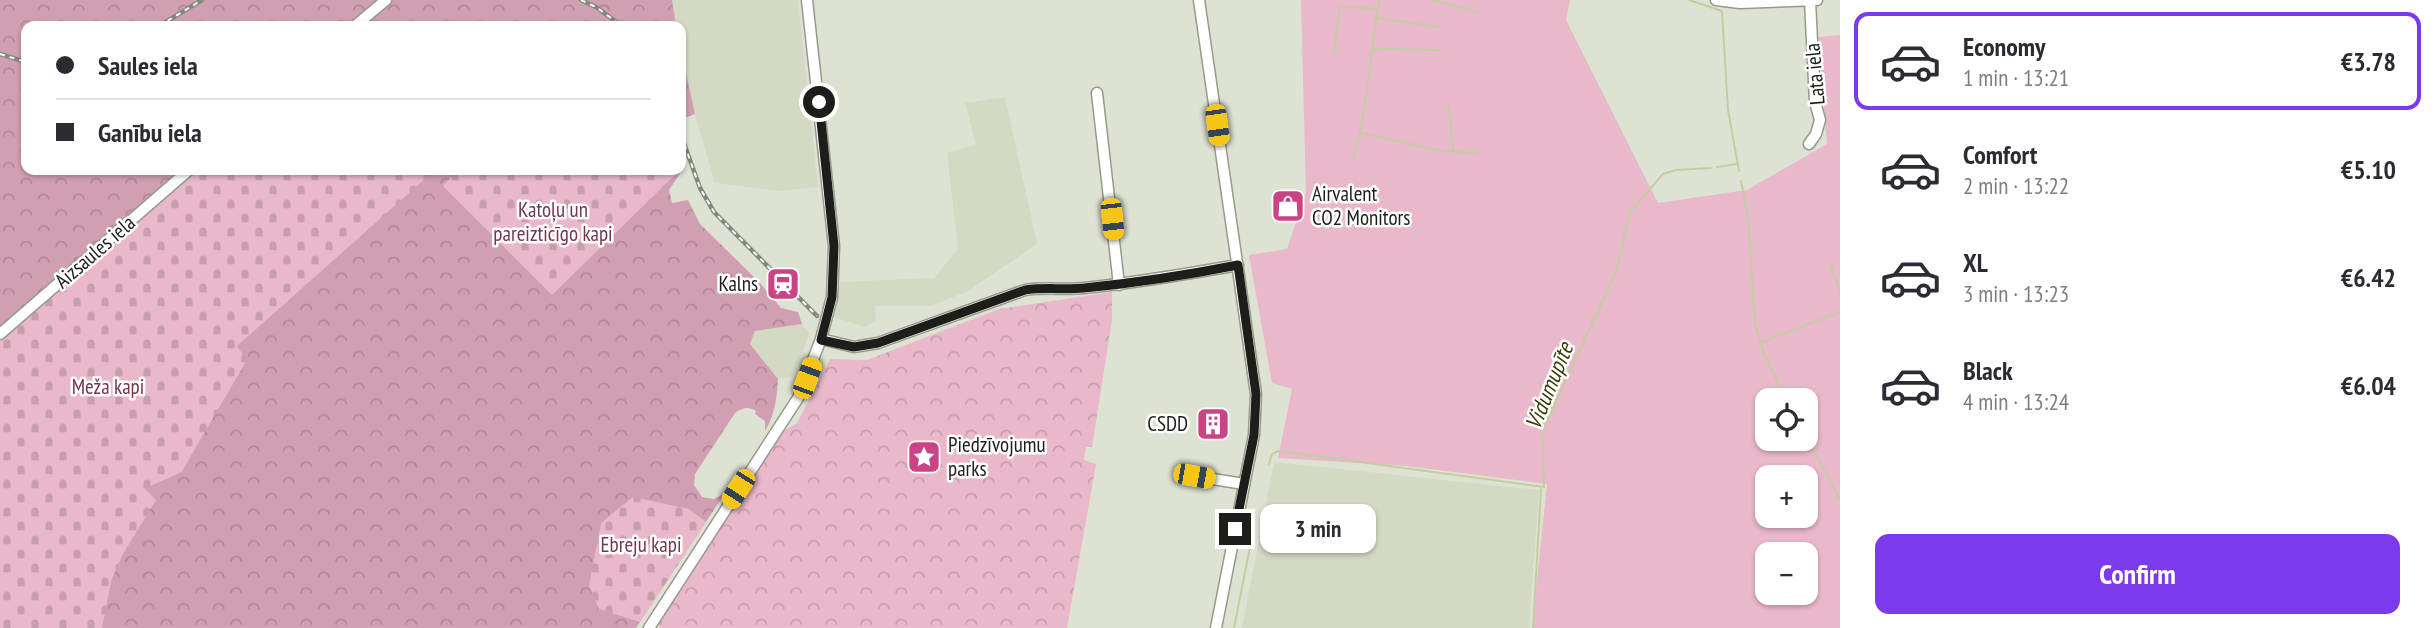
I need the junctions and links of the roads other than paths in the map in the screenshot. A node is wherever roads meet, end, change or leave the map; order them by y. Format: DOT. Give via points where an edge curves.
graph roads {
  1 [pos="385,0"];
  2 [pos="807,0"];
  3 [pos="1199,0"];
  4 [pos="1716,0"];
  5 [pos="1817,0"];
  6 [pos="1810,1"];
  7 [pos="361,21"];
  8 [pos="1097,93"];
  9 [pos="1809,144"];
  10 [pos="183,175"];
  11 [pos="1238,265"];
  12 [pos="1119,285"];
  13 [pos="0,334"];
  14 [pos="821,340"];
  15 [pos="1194,476"];
  16 [pos="1244,484"];
  17 [pos="649,628"];
  18 [pos="1216,628"];
  1 -- 7 [label="street"];
  2 -- 14 [label="street" via="834,246 832,297"];
  3 -- 11 [label="street"];
  4 -- 6 [label="street" via="1740,4"];
  5 -- 6 [label="street"];
  6 -- 9 [label="street, Lata iela" via="1820,120"];
  8 -- 12 [label="street"];
  10 -- 13 [label="street, Aizsaules iela"];
  11 -- 12 [label="street"];
  11 -- 16 [label="street" via="1256,394"];
  12 -- 14 [label="street" via="1025,290 878,343 854,347"];
  14 -- 17 [label="street" via="798,398"];
  15 -- 16 [label="street"];
  16 -- 18 [label="street"];
}
